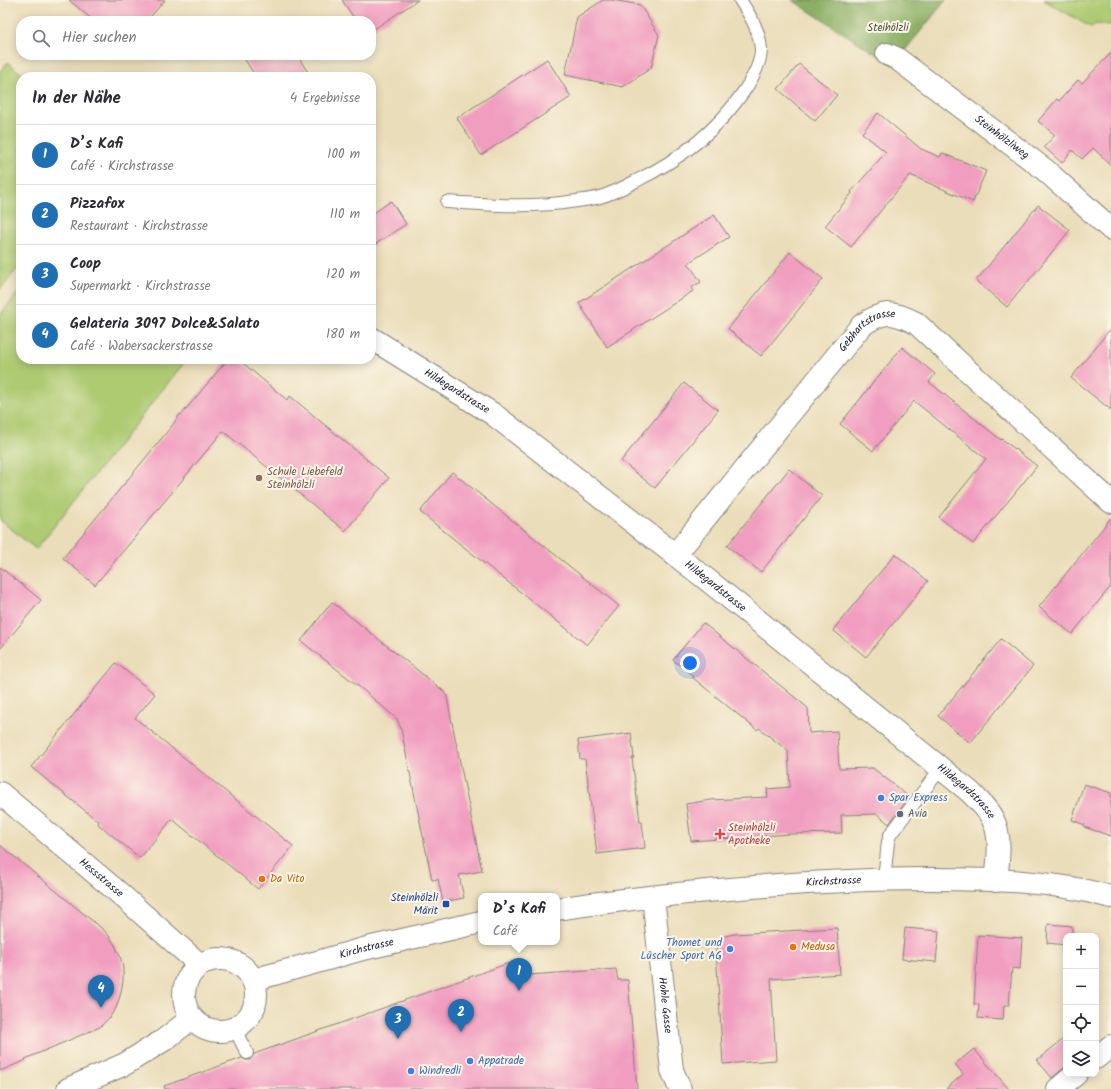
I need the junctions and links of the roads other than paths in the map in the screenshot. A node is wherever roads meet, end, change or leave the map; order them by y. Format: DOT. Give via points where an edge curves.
graph roads {
  1 [pos="740,0"];
  2 [pos="887,54"];
  3 [pos="447,202"];
  4 [pos="1111,229"];
  5 [pos="376,341"];
  6 [pos="1111,502"];
  7 [pos="675,555"];
  8 [pos="941,768"];
  9 [pos="0,793"];
  10 [pos="884,879"];
  11 [pos="996,881"];
  12 [pos="653,896"];
  13 [pos="1111,897"];
  14 [pos="560,909"];
  15 [pos="478,923"];
  16 [pos="200,966"];
  17 [pos="253,980"];
  18 [pos="192,1018"];
  19 [pos="234,1028"];
  20 [pos="1111,1046"];
  21 [pos="247,1053"];
  22 [pos="1099,1056"];
  23 [pos="1072,1077"];
  24 [pos="68,1089"];
  25 [pos="680,1089"];
  26 [pos="1058,1089"];
  1 -- 3 [label="lane" via="758,34 761,51 751,82 716,125 662,168 600,197 566,203 527,206"];
  2 -- 4 [label="street, Steinhölzliweg" via="896,58 1044,169"];
  5 -- 7 [label="street, Hildegardstrasse" via="493,414"];
  6 -- 7 [label="street, Gebhartstrasse" via="916,323 900,315 886,314 874,317 862,326"];
  7 -- 8 [label="street, Hildegardstrasse"];
  8 -- 10 [label="lane" via="890,834"];
  8 -- 11 [label="street, Hildegardstrasse" via="969,791 994,820 999,852"];
  9 -- 16 [label="street, Hessstrasse"];
  10 -- 11 [label="street, Kirchstrasse"];
  10 -- 12 [label="street, Kirchstrasse"];
  11 -- 13 [label="street, Kirchstrasse" via="1063,886"];
  12 -- 14 [label="street, Kirchstrasse"];
  12 -- 25 [label="street, Hohle Gasse" via="672,1070"];
  15 -- 17 [label="street, Kirchstrasse" via="363,949"];
  16 -- 17 [label="street" via="219,959 230,960 239,965"];
  16 -- 18 [label="street" via="191,973 184,996 186,1008"];
  17 -- 19 [label="street" via="256,991 255,1003 244,1022"];
  18 -- 19 [label="street" via="211,1030 223,1031"];
  18 -- 24 [label="street" via="164,1040 125,1064"];
  19 -- 21 [label="lane"];
  20 -- 22 [label="street"];
  23 -- 26 [label="street"];
}
